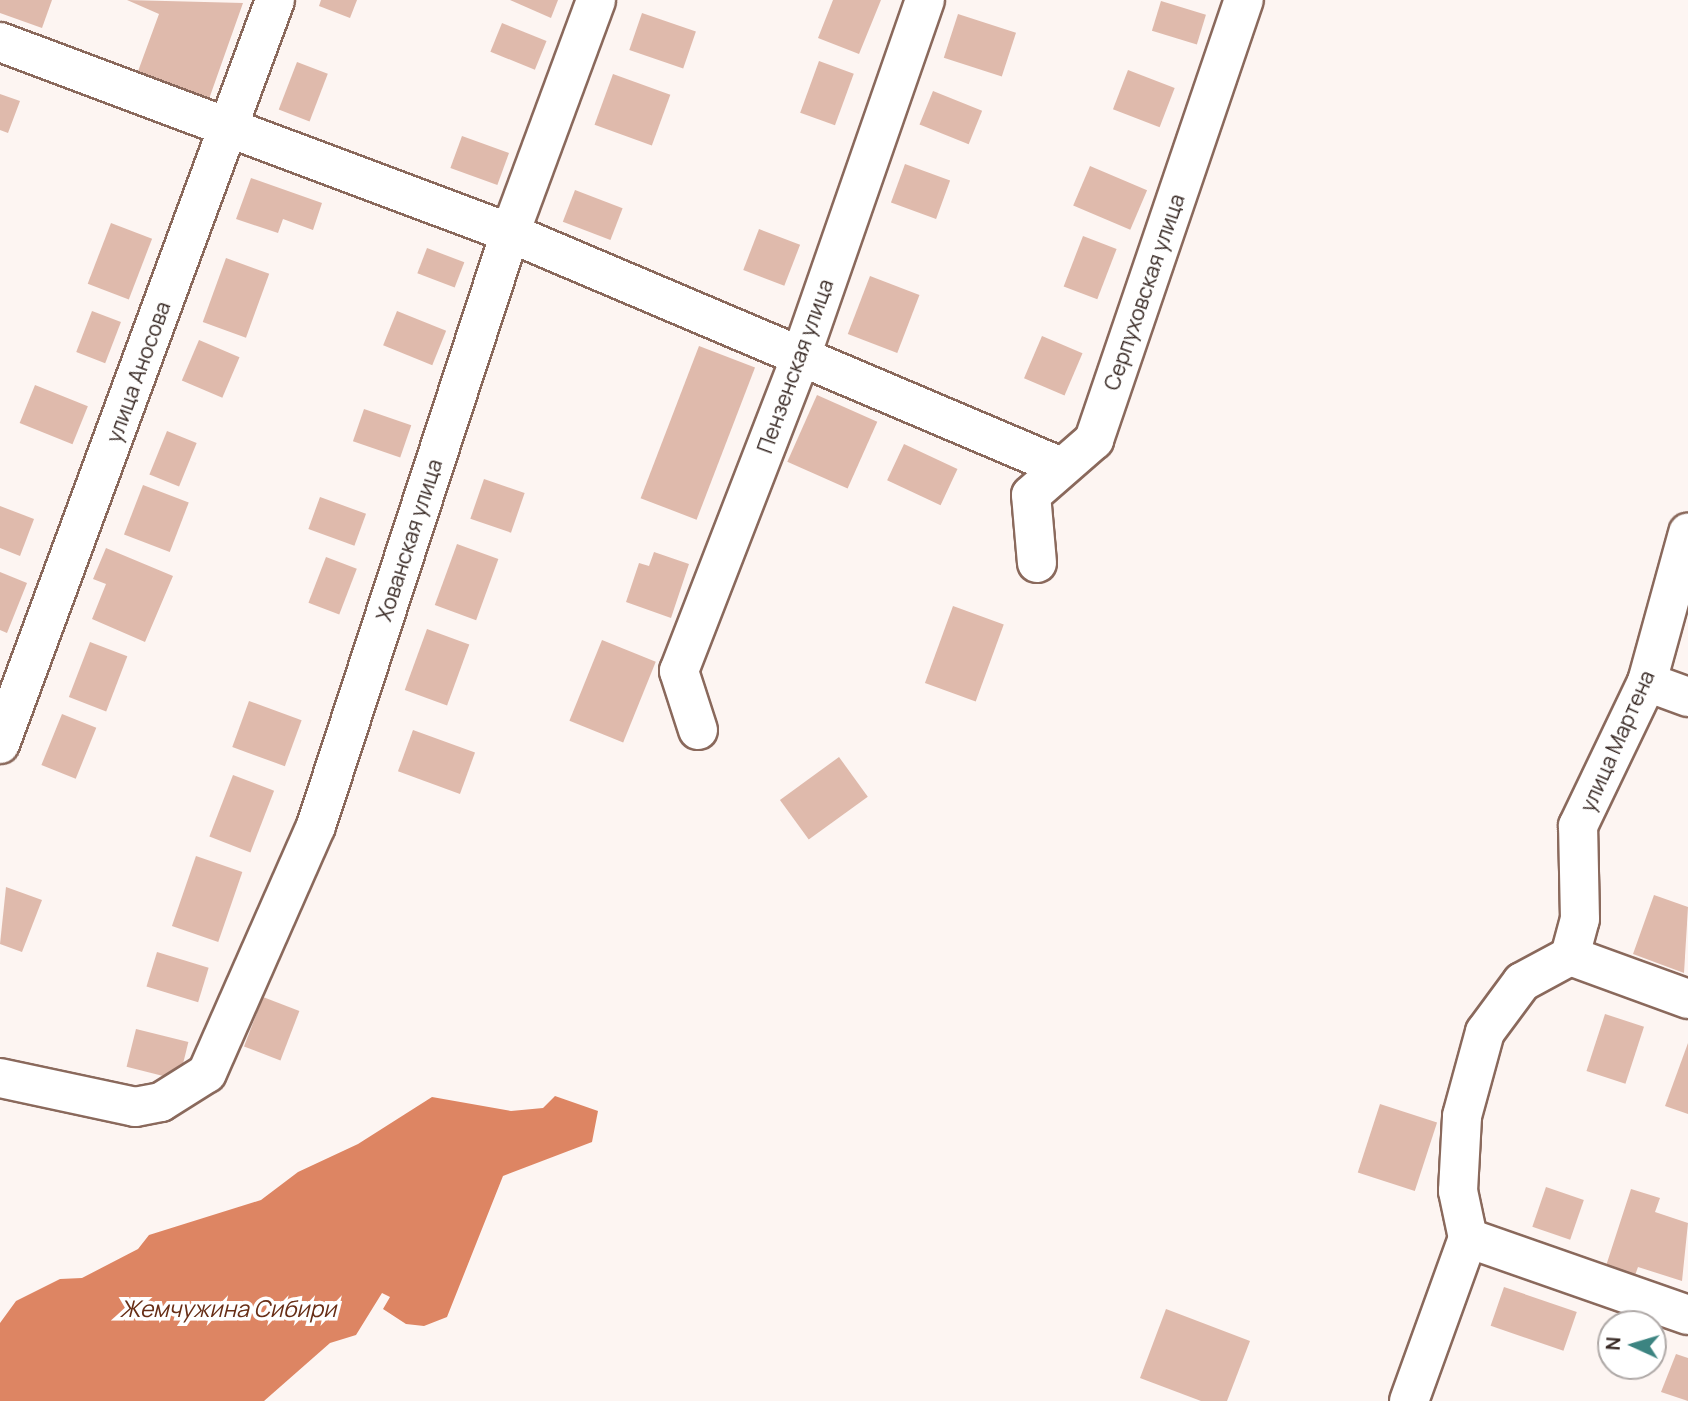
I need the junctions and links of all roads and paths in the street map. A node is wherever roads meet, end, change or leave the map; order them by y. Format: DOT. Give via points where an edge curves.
graph roads {
  1 [pos="275,0"];
  2 [pos="596,0"];
  3 [pos="925,0"];
  4 [pos="1244,0"];
  5 [pos="0,42"];
  6 [pos="230,124"];
  7 [pos="510,233"];
  8 [pos="801,356"];
  9 [pos="1059,466"];
  10 [pos="1688,533"];
  11 [pos="1037,564"];
  12 [pos="1647,682"];
  13 [pos="1688,697"];
  14 [pos="698,730"];
  15 [pos="0,744"];
  16 [pos="1570,956"];
  17 [pos="1688,999"];
  18 [pos="0,1078"];
  19 [pos="1468,1238"];
  20 [pos="1688,1315"];
  21 [pos="1409,1401"];
  1 -- 6 [label="street, улица Аносова"];
  2 -- 7 [label="street, Хованская улица"];
  3 -- 8 [label="street, Пензенская улица"];
  4 -- 9 [label="street, Серпуховская улица" via="1094,440"];
  5 -- 6 [label="street"];
  6 -- 7 [label="street"];
  6 -- 15 [label="street, улица Аносова"];
  7 -- 8 [label="street"];
  7 -- 18 [label="street, Хованская улица" via="316,826 207,1073 161,1102 135,1107"];
  8 -- 9 [label="street"];
  8 -- 14 [label="street, Пензенская улица" via="679,671"];
  9 -- 11 [label="street, Серпуховская улица" via="1031,495"];
  10 -- 12 [label="street, улица Мартена"];
  12 -- 13 [label="street"];
  12 -- 16 [label="street, улица Мартена" via="1578,826 1580,919"];
  16 -- 17 [label="street"];
  16 -- 19 [label="street" via="1522,982 1485,1032 1462,1116 1458,1191"];
  19 -- 20 [label="street"];
  19 -- 21 [label="street"];
}
